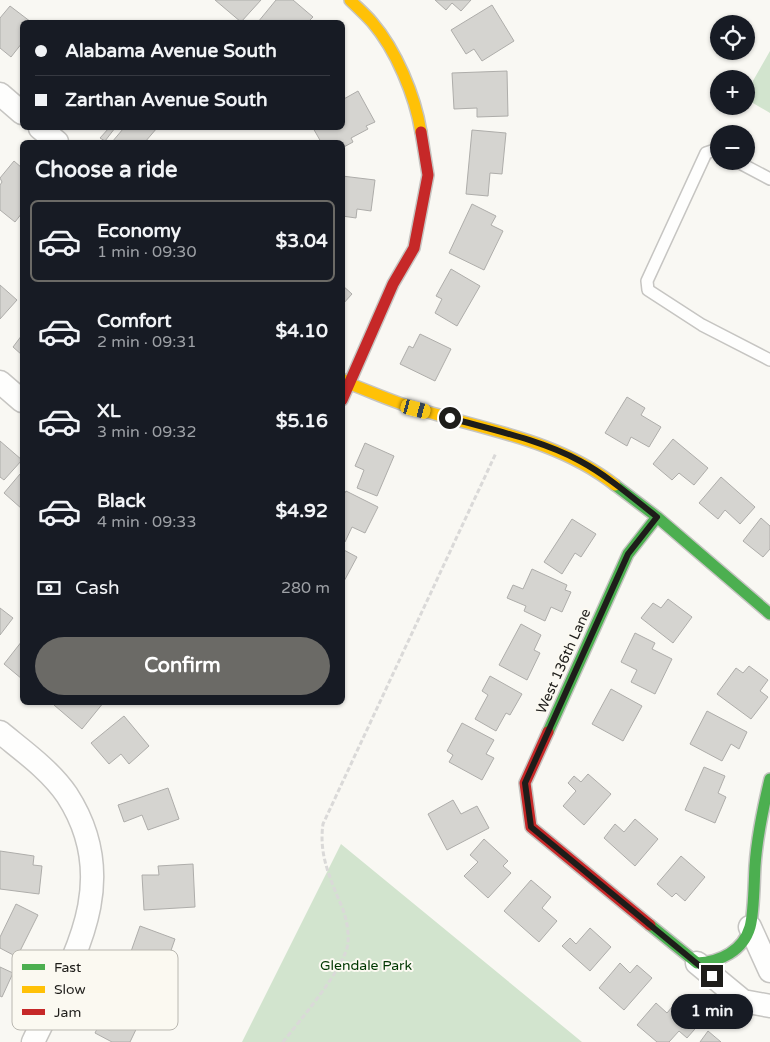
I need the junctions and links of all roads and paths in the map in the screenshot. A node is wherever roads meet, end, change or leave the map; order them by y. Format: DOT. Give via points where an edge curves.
graph roads {
  1 [pos="350,0"];
  2 [pos="0,94"];
  3 [pos="20,111"];
  4 [pos="43,130"];
  5 [pos="55,140"];
  6 [pos="710,152"];
  7 [pos="754,170"];
  8 [pos="770,178"];
  9 [pos="770,360"];
  10 [pos="0,382"];
  11 [pos="346,382"];
  12 [pos="20,399"];
  13 [pos="502,432"];
  14 [pos="657,517"];
  15 [pos="770,614"];
  16 [pos="0,732"];
  17 [pos="770,779"];
  18 [pos="750,927"];
  19 [pos="76,950"];
  20 [pos="697,963"];
  21 [pos="770,971"];
  22 [pos="770,1006"];
  23 [pos="39,1030"];
  24 [pos="33,1042"];
  25 [pos="283,1042"];
  1 -- 11 [label="street" via="374,23 401,67 419,118 428,175 414,248"];
  2 -- 3 [label="street"];
  4 -- 5 [label="street"];
  6 -- 9 [label="lane" via="706,153 647,281 648,290 702,325"];
  7 -- 8 [label="lane"];
  10 -- 12 [label="street"];
  11 -- 13 [label="street" via="416,409"];
  13 -- 14 [label="street" via="580,461"];
  13 -- 25 [label="path" via="495,456 323,824 321,837 325,866 344,912 348,944 337,968"];
  14 -- 15 [label="street"];
  14 -- 20 [label="street, West 136th Lane" via="628,554 525,783 531,827"];
  16 -- 19 [label="street" via="49,774 66,794 82,822 92,860 93,892 88,918"];
  17 -- 18 [label="street" via="756,850"];
  18 -- 20 [label="street" via="731,953 714,962"];
  18 -- 21 [label="street"];
  20 -- 22 [label="street" via="743,1001"];
  23 -- 24 [label="street"];
}
